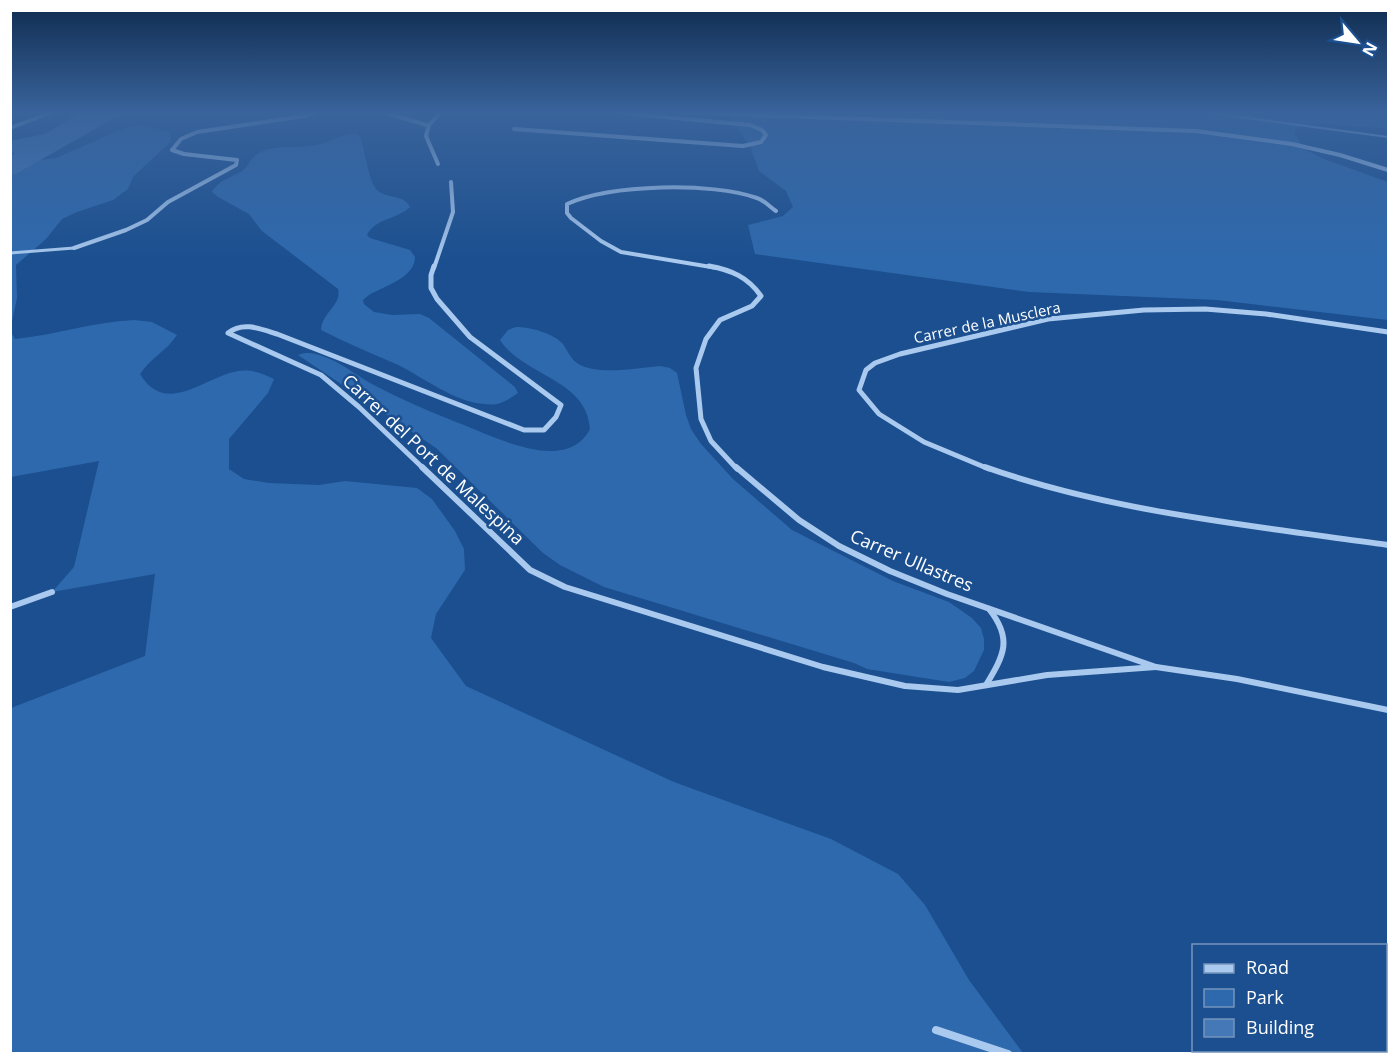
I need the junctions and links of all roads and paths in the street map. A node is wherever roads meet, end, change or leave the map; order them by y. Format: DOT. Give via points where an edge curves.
graph roads {
  1 [pos="237,162"];
  2 [pos="1364,162"];
  3 [pos="1389,170"];
  4 [pos="451,182"];
  5 [pos="776,211"];
  6 [pos="74,248"];
  7 [pos="10,253"];
  8 [pos="1389,332"];
  9 [pos="1389,545"];
  10 [pos="52,592"];
  11 [pos="10,607"];
  12 [pos="989,609"];
  13 [pos="1156,667"];
  14 [pos="986,685"];
  15 [pos="1389,710"];
  16 [pos="936,1030"];
  17 [pos="1008,1053"];
  1 -- 6 [label="street" via="136,225"];
  2 -- 3 [label="street"];
  4 -- 14 [label="street, Carrer del Port de Malespina" via="453,212 431,275 431,288 470,338 561,405 544,430 524,430 277,334 237,326 229,335 321,375 530,570 556,583 823,667 905,686 958,690"];
  5 -- 12 [label="street, Carrer Ullastres" via="761,199 705,189 644,189 589,195 567,204 567,213 618,251 644,259 688,262 729,271 758,287 761,296 752,306 720,320 706,339 696,368 701,419 711,441 745,477 839,546 890,571"];
  6 -- 7 [label="lane"];
  8 -- 9 [label="street, Carrer de la Musclera" via="1205,309 1048,319 875,363 866,370 859,390 879,414 924,442 987,468 1092,497 1187,517"];
  10 -- 11 [label="street"];
  12 -- 13 [label="street, Carrer Ullastres"];
  12 -- 14 [label="street" via="1006,635 1003,658"];
  13 -- 14 [label="street, Carrer del Port de Malespina" via="1047,675"];
  13 -- 15 [label="street, Carrer Ullastres"];
  16 -- 17 [label="street"];
}
